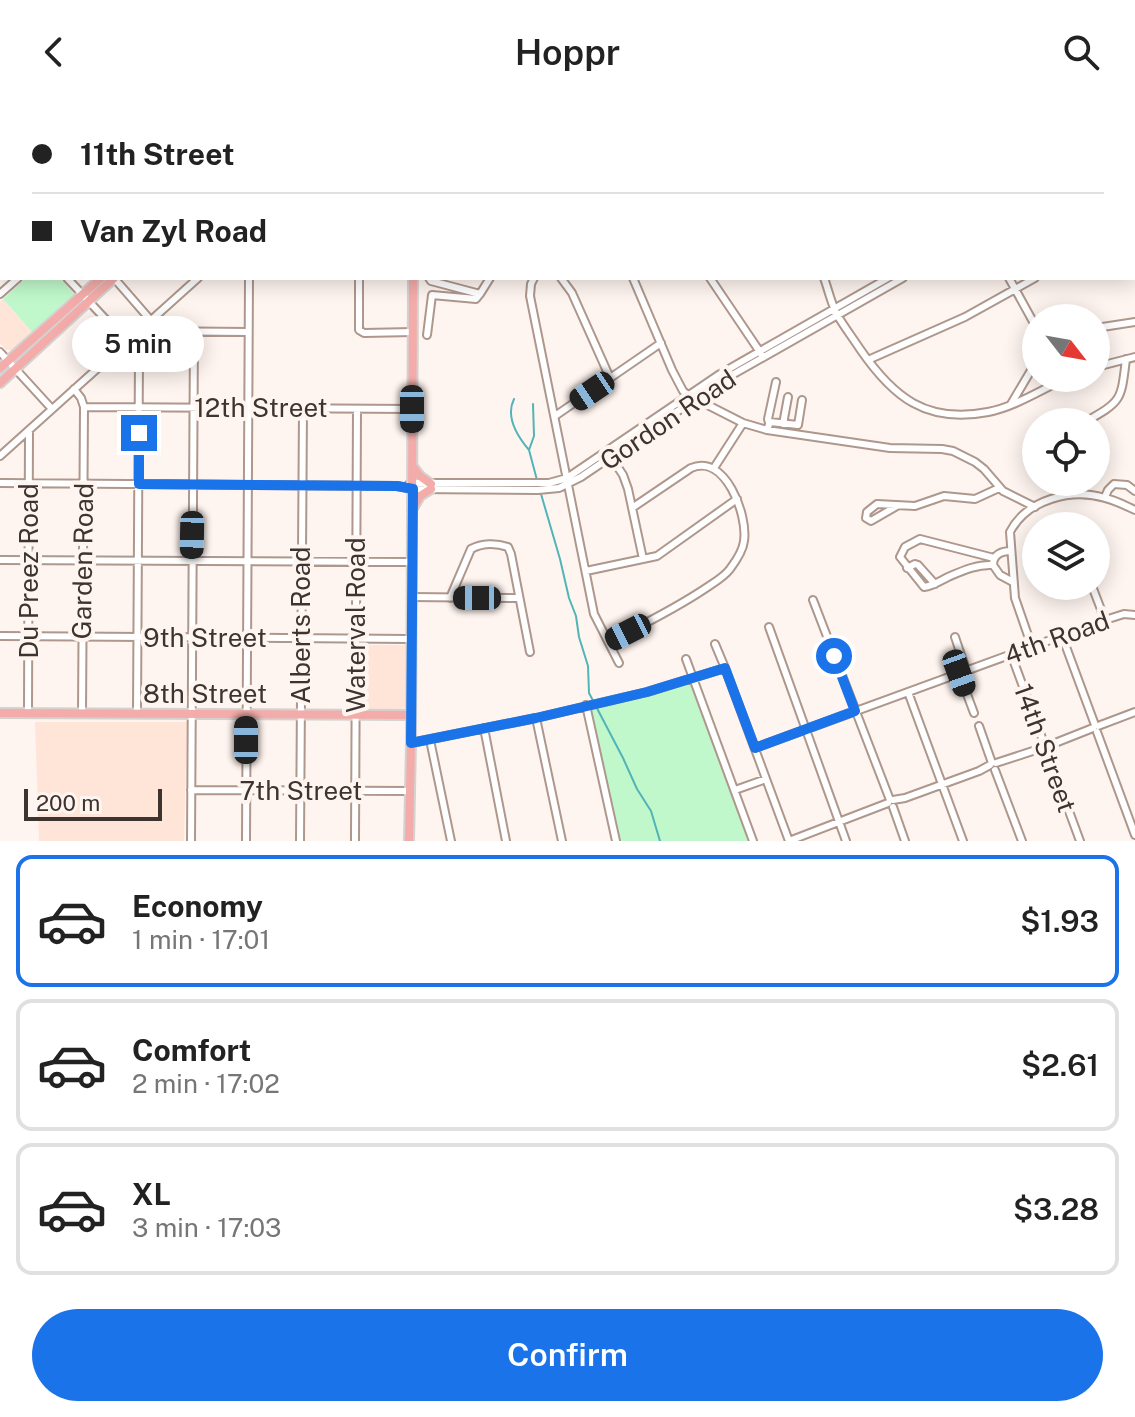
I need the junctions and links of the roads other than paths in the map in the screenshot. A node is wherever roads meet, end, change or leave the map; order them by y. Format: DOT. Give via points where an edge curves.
graph roads {
  1 [pos="16,280"];
  2 [pos="69,280"];
  3 [pos="99,280"];
  4 [pos="111,280"];
  5 [pos="116,280"];
  6 [pos="196,280"];
  7 [pos="249,280"];
  8 [pos="359,280"];
  9 [pos="413,280"];
  10 [pos="463,280"];
  11 [pos="489,280"];
  12 [pos="533,280"];
  13 [pos="562,280"];
  14 [pos="634,280"];
  15 [pos="711,280"];
  16 [pos="825,280"];
  17 [pos="885,280"];
  18 [pos="899,280"];
  19 [pos="1010,280"];
  20 [pos="1031,280"];
  21 [pos="445,281"];
  22 [pos="459,288"];
  23 [pos="1015,289"];
  24 [pos="0,294"];
  25 [pos="480,294"];
  26 [pos="85,298"];
  27 [pos="1023,304"];
  28 [pos="836,312"];
  29 [pos="152,320"];
  30 [pos="1135,322"];
  31 [pos="1110,326"];
  32 [pos="141,331"];
  33 [pos="160,331"];
  34 [pos="194,332"];
  35 [pos="248,332"];
  36 [pos="413,332"];
  37 [pos="427,335"];
  38 [pos="127,343"];
  39 [pos="661,343"];
  40 [pos="0,352"];
  41 [pos="139,355"];
  42 [pos="762,355"];
  43 [pos="1135,357"];
  44 [pos="1126,359"];
  45 [pos="868,360"];
  46 [pos="8,361"];
  47 [pos="1110,363"];
  48 [pos="0,368"];
  49 [pos="15,369"];
  50 [pos="610,378"];
  51 [pos="776,382"];
  52 [pos="0,383"];
  53 [pos="1022,386"];
  54 [pos="74,389"];
  55 [pos="1034,393"];
  56 [pos="688,395"];
  57 [pos="788,397"];
  58 [pos="696,399"];
  59 [pos="802,400"];
  60 [pos="1011,405"];
  61 [pos="84,407"];
  62 [pos="139,408"];
  63 [pos="193,408"];
  64 [pos="1107,408"];
  65 [pos="52,409"];
  66 [pos="248,409"];
  67 [pos="303,409"];
  68 [pos="357,409"];
  69 [pos="412,409"];
  70 [pos="555,416"];
  71 [pos="743,423"];
  72 [pos="783,424"];
  73 [pos="768,426"];
  74 [pos="29,430"];
  75 [pos="609,454"];
  76 [pos="0,456"];
  77 [pos="412,466"];
  78 [pos="714,468"];
  79 [pos="568,481"];
  80 [pos="0,483"];
  81 [pos="29,483"];
  82 [pos="84,484"];
  83 [pos="139,484"];
  84 [pos="193,485"];
  85 [pos="247,485"];
  86 [pos="302,485"];
  87 [pos="357,486"];
  88 [pos="410,486"];
  89 [pos="431,486"];
  90 [pos="999,488"];
  91 [pos="1135,491"];
  92 [pos="1105,497"];
  93 [pos="737,499"];
  94 [pos="897,506"];
  95 [pos="1035,507"];
  96 [pos="632,508"];
  97 [pos="1135,509"];
  98 [pos="412,511"];
  99 [pos="1011,551"];
  100 [pos="643,559"];
  101 [pos="0,560"];
  102 [pos="29,560"];
  103 [pos="83,560"];
  104 [pos="192,560"];
  105 [pos="137,561"];
  106 [pos="993,561"];
  107 [pos="247,562"];
  108 [pos="301,562"];
  109 [pos="357,562"];
  110 [pos="411,562"];
  111 [pos="907,568"];
  112 [pos="586,571"];
  113 [pos="1013,582"];
  114 [pos="935,584"];
  115 [pos="411,597"];
  116 [pos="450,598"];
  117 [pos="518,598"];
  118 [pos="813,600"];
  119 [pos="1097,600"];
  120 [pos="1135,615"];
  121 [pos="1105,620"];
  122 [pos="769,627"];
  123 [pos="0,636"];
  124 [pos="28,636"];
  125 [pos="1062,636"];
  126 [pos="83,637"];
  127 [pos="138,637"];
  128 [pos="955,637"];
  129 [pos="247,638"];
  130 [pos="301,638"];
  131 [pos="193,639"];
  132 [pos="356,639"];
  133 [pos="410,639"];
  134 [pos="609,642"];
  135 [pos="715,644"];
  136 [pos="1032,647"];
  137 [pos="530,652"];
  138 [pos="1011,654"];
  139 [pos="686,659"];
  140 [pos="619,663"];
  141 [pos="721,669"];
  142 [pos="962,671"];
  143 [pos="694,679"];
  144 [pos="908,692"];
  145 [pos="591,704"];
  146 [pos="855,711"];
  147 [pos="0,713"];
  148 [pos="28,713"];
  149 [pos="974,713"];
  150 [pos="82,714"];
  151 [pos="137,714"];
  152 [pos="192,714"];
  153 [pos="246,714"];
  154 [pos="1135,714"];
  155 [pos="301,715"];
  156 [pos="356,715"];
  157 [pos="410,715"];
  158 [pos="536,718"];
  159 [pos="979,726"];
  160 [pos="484,728"];
  161 [pos="1096,728"];
  162 [pos="806,730"];
  163 [pos="430,740"];
  164 [pos="411,743"];
  165 [pos="1045,747"];
  166 [pos="755,748"];
  167 [pos="994,766"];
  168 [pos="766,779"];
  169 [pos="943,785"];
  170 [pos="191,790"];
  171 [pos="735,790"];
  172 [pos="246,791"];
  173 [pos="300,791"];
  174 [pos="410,791"];
  175 [pos="356,792"];
  176 [pos="891,804"];
  177 [pos="839,823"];
  178 [pos="1135,835"];
  179 [pos="191,841"];
  180 [pos="246,841"];
  181 [pos="300,841"];
  182 [pos="355,841"];
  183 [pos="409,841"];
  184 [pos="451,841"];
  185 [pos="506,841"];
  186 [pos="562,841"];
  187 [pos="616,841"];
  188 [pos="753,841"];
  189 [pos="789,841"];
  190 [pos="846,841"];
  191 [pos="905,841"];
  192 [pos="963,841"];
  193 [pos="1022,841"];
  194 [pos="1080,841"];
  1 -- 24 [label="street"];
  2 -- 26 [label="street"];
  3 -- 26 [label="main road"];
  4 -- 26 [label="main road"];
  5 -- 29 [label="street"];
  6 -- 29 [label="street"];
  7 -- 35 [label="street"];
  8 -- 36 [label="street" via="359,330"];
  9 -- 36 [label="main road"];
  10 -- 22 [label="street"];
  11 -- 25 [label="street"];
  12 -- 70 [label="street" via="530,296"];
  13 -- 50 [label="street"];
  14 -- 39 [label="street"];
  15 -- 42 [label="street"];
  16 -- 28 [label="street"];
  17 -- 28 [label="street, Gordon Road"];
  18 -- 28 [label="street, Gordon Road"];
  19 -- 23 [label="street"];
  20 -- 23 [label="street"];
  21 -- 22 [label="street"];
  22 -- 25 [label="street"];
  23 -- 27 [label="street"];
  23 -- 45 [label="street"];
  25 -- 37 [label="street" via="476,299 432,295"];
  26 -- 38 [label="street"];
  26 -- 46 [label="main road"];
  26 -- 49 [label="main road"];
  28 -- 42 [label="street, Gordon Road"];
  28 -- 45 [label="street"];
  29 -- 32 [label="street"];
  29 -- 33 [label="street"];
  30 -- 31 [label="street"];
  32 -- 33 [label="street"];
  32 -- 38 [label="street"];
  32 -- 41 [label="street"];
  33 -- 34 [label="street"];
  34 -- 35 [label="street"];
  34 -- 63 [label="street"];
  35 -- 66 [label="street"];
  36 -- 69 [label="main road"];
  38 -- 41 [label="street"];
  38 -- 54 [label="street"];
  39 -- 50 [label="street"];
  39 -- 56 [label="street"];
  40 -- 46 [label="street"];
  41 -- 62 [label="street"];
  42 -- 56 [label="street, Gordon Road"];
  42 -- 58 [label="street, Gordon Road"];
  43 -- 44 [label="street"];
  44 -- 47 [label="street"];
  44 -- 64 [label="street" via="1123,383"];
  45 -- 60 [label="street" via="885,382 925,409 976,413"];
  46 -- 48 [label="main road"];
  46 -- 49 [label="street"];
  49 -- 52 [label="main road"];
  49 -- 65 [label="street"];
  50 -- 70 [label="street"];
  51 -- 73 [label="street"];
  53 -- 60 [label="street"];
  54 -- 61 [label="street"];
  54 -- 65 [label="street"];
  55 -- 60 [label="street"];
  56 -- 58 [label="street"];
  56 -- 75 [label="street, Gordon Road"];
  57 -- 72 [label="street"];
  58 -- 71 [label="street"];
  58 -- 75 [label="street, Gordon Road"];
  59 -- 72 [label="street" via="798,425"];
  61 -- 62 [label="street, 12th Street"];
  61 -- 82 [label="street, Garden Road"];
  62 -- 63 [label="street, 12th Street"];
  62 -- 83 [label="street"];
  63 -- 66 [label="street, 12th Street"];
  63 -- 84 [label="street"];
  65 -- 74 [label="street"];
  66 -- 67 [label="street, 12th Street"];
  66 -- 85 [label="street"];
  67 -- 68 [label="street, 12th Street"];
  67 -- 86 [label="street, Alberts Road"];
  68 -- 69 [label="street, 12th Street"];
  68 -- 87 [label="street, Waterval Road"];
  69 -- 77 [label="main road"];
  70 -- 79 [label="street"];
  71 -- 73 [label="street"];
  71 -- 78 [label="street"];
  72 -- 73 [label="street"];
  73 -- 90 [label="street" via="890,448 953,451 984,469"];
  74 -- 76 [label="street"];
  74 -- 81 [label="street, Du Preez Road"];
  75 -- 79 [label="street, Gordon Road"];
  75 -- 96 [label="street" via="625,481"];
  77 -- 88 [label="main road"];
  77 -- 89 [label="main road"];
  78 -- 93 [label="street"];
  78 -- 96 [label="street" via="691,468"];
  79 -- 89 [label="street, Gordon Road" via="539,487"];
  79 -- 112 [label="street"];
  80 -- 81 [label="street, Gordon Road"];
  81 -- 82 [label="street, Gordon Road"];
  81 -- 102 [label="street, Du Preez Road"];
  82 -- 83 [label="street, Gordon Road"];
  82 -- 103 [label="street, Garden Road"];
  83 -- 84 [label="street, Gordon Road"];
  83 -- 105 [label="street"];
  84 -- 85 [label="street, Gordon Road"];
  84 -- 104 [label="street"];
  85 -- 86 [label="street, Gordon Road"];
  85 -- 107 [label="street"];
  86 -- 87 [label="street, Gordon Road"];
  86 -- 108 [label="street, Alberts Road"];
  87 -- 88 [label="street, Gordon Road"];
  87 -- 109 [label="street, Waterval Road"];
  88 -- 89 [label="street, Gordon Road"];
  88 -- 98 [label="main road"];
  89 -- 98 [label="main road"];
  90 -- 94 [label="street" via="975,499 944,496"];
  90 -- 95 [label="street"];
  91 -- 92 [label="street" via="1114,484"];
  92 -- 95 [label="street" via="1068,495"];
  92 -- 97 [label="street"];
  93 -- 100 [label="street" via="657,556"];
  93 -- 134 [label="street" via="744,541 729,571 675,609"];
  94 -- 94 [label="street" via="871,521 866,518 877,504"];
  95 -- 99 [label="street" via="1012,528"];
  96 -- 100 [label="street"];
  98 -- 110 [label="main road"];
  99 -- 106 [label="street"];
  99 -- 113 [label="street"];
  100 -- 112 [label="street"];
  101 -- 102 [label="street"];
  102 -- 103 [label="street"];
  102 -- 124 [label="street, Du Preez Road"];
  103 -- 105 [label="street"];
  103 -- 126 [label="street, Garden Road"];
  104 -- 105 [label="street"];
  104 -- 107 [label="street"];
  104 -- 131 [label="street"];
  105 -- 127 [label="street"];
  106 -- 111 [label="street" via="920,539 901,553"];
  106 -- 113 [label="street" via="1000,575"];
  106 -- 114 [label="street"];
  107 -- 108 [label="street"];
  107 -- 129 [label="street"];
  108 -- 109 [label="street"];
  108 -- 130 [label="street, Alberts Road"];
  109 -- 110 [label="street"];
  109 -- 132 [label="street, Waterval Road"];
  110 -- 115 [label="main road"];
  111 -- 114 [label="street" via="921,586"];
  111 -- 114 [label="street" via="918,565"];
  112 -- 134 [label="street" via="594,614"];
  113 -- 136 [label="street"];
  115 -- 116 [label="street"];
  115 -- 133 [label="main road"];
  116 -- 117 [label="street"];
  116 -- 117 [label="street" via="471,549 496,544 510,550"];
  117 -- 137 [label="street"];
  118 -- 146 [label="street"];
  119 -- 121 [label="street"];
  120 -- 121 [label="street, 4th Road"];
  121 -- 125 [label="street, 4th Road"];
  122 -- 162 [label="street"];
  123 -- 124 [label="street, 9th Street"];
  124 -- 126 [label="street, 9th Street"];
  124 -- 148 [label="street, Du Preez Road"];
  125 -- 136 [label="street, 4th Road"];
  125 -- 161 [label="street"];
  126 -- 127 [label="street, 9th Street"];
  126 -- 150 [label="street, Garden Road"];
  127 -- 131 [label="street, 9th Street"];
  127 -- 151 [label="street"];
  128 -- 142 [label="street"];
  129 -- 130 [label="street, 9th Street"];
  129 -- 131 [label="street, 9th Street"];
  129 -- 153 [label="street"];
  130 -- 132 [label="street, 9th Street"];
  130 -- 155 [label="street, Alberts Road"];
  131 -- 152 [label="street"];
  132 -- 133 [label="street, 9th Street"];
  132 -- 156 [label="street, Waterval Road"];
  133 -- 157 [label="main road"];
  134 -- 140 [label="street"];
  135 -- 141 [label="street"];
  136 -- 138 [label="street, 4th Road"];
  138 -- 142 [label="street, 4th Road"];
  138 -- 165 [label="street, 14th Street"];
  139 -- 143 [label="street"];
  141 -- 143 [label="street"];
  141 -- 166 [label="street"];
  142 -- 144 [label="street, 4th Road"];
  142 -- 149 [label="street"];
  143 -- 145 [label="street"];
  143 -- 171 [label="street"];
  144 -- 146 [label="street, 4th Road"];
  144 -- 169 [label="street"];
  145 -- 158 [label="street"];
  145 -- 187 [label="street"];
  146 -- 162 [label="street, 4th Road"];
  146 -- 176 [label="street"];
  147 -- 148 [label="main road, 8th Street"];
  148 -- 150 [label="main road, 8th Street"];
  150 -- 151 [label="main road, 8th Street"];
  151 -- 152 [label="main road, 8th Street"];
  152 -- 153 [label="main road, 8th Street"];
  152 -- 170 [label="street"];
  153 -- 155 [label="main road, 8th Street"];
  153 -- 172 [label="street"];
  154 -- 161 [label="street"];
  155 -- 156 [label="main road, 8th Street"];
  155 -- 173 [label="street, Alberts Road"];
  156 -- 157 [label="main road, 8th Street"];
  156 -- 175 [label="street, Waterval Road"];
  157 -- 164 [label="main road"];
  158 -- 160 [label="street"];
  158 -- 186 [label="street"];
  159 -- 167 [label="street"];
  160 -- 163 [label="street"];
  160 -- 185 [label="street"];
  161 -- 165 [label="street"];
  161 -- 178 [label="street"];
  162 -- 166 [label="street, 4th Road"];
  162 -- 177 [label="street"];
  163 -- 164 [label="street"];
  163 -- 184 [label="street"];
  164 -- 174 [label="main road"];
  165 -- 167 [label="street"];
  165 -- 194 [label="street, 14th Street"];
  166 -- 168 [label="street"];
  167 -- 169 [label="street"];
  167 -- 193 [label="street"];
  168 -- 171 [label="street"];
  168 -- 189 [label="street"];
  169 -- 176 [label="street"];
  169 -- 192 [label="street"];
  170 -- 172 [label="street, 7th Street"];
  170 -- 179 [label="street"];
  171 -- 188 [label="street"];
  172 -- 173 [label="street, 7th Street"];
  172 -- 180 [label="street"];
  173 -- 175 [label="street, 7th Street"];
  173 -- 181 [label="street, Alberts Road"];
  174 -- 175 [label="street, 7th Street"];
  174 -- 183 [label="main road"];
  175 -- 182 [label="street, Waterval Road"];
  176 -- 177 [label="street"];
  176 -- 191 [label="street"];
  177 -- 189 [label="street"];
  177 -- 190 [label="street"];
}
